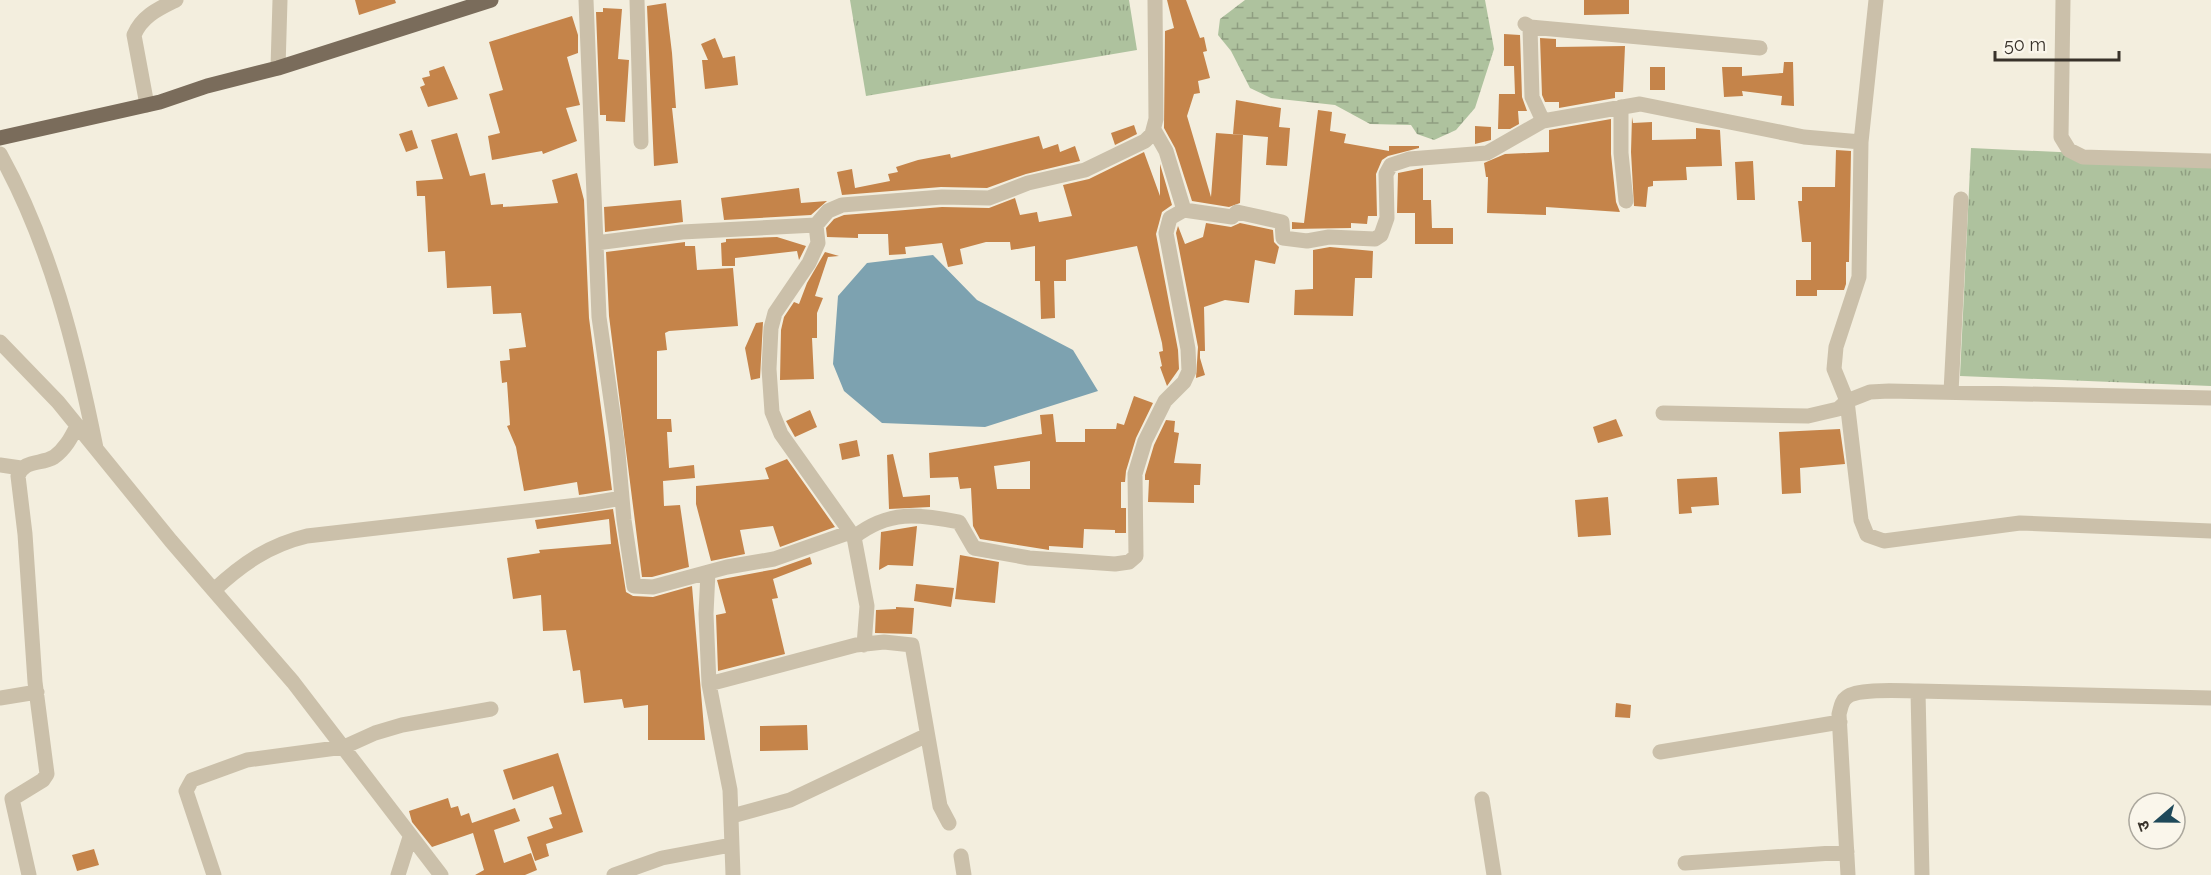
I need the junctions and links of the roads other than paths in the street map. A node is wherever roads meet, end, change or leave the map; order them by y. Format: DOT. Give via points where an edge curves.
graph roads {
  1 [pos="176,0"];
  2 [pos="280,0"];
  3 [pos="491,0"];
  4 [pos="586,0"];
  5 [pos="637,0"];
  6 [pos="1155,0"];
  7 [pos="1876,0"];
  8 [pos="2063,0"];
  9 [pos="1760,48"];
  10 [pos="278,68"];
  11 [pos="147,105"];
  12 [pos="1621,107"];
  13 [pos="1543,121"];
  14 [pos="1154,130"];
  15 [pos="0,138"];
  16 [pos="641,142"];
  17 [pos="1861,142"];
  18 [pos="0,154"];
  19 [pos="2211,161"];
  20 [pos="1961,199"];
  21 [pos="1626,201"];
  22 [pos="1184,210"];
  23 [pos="816,225"];
  24 [pos="596,243"];
  25 [pos="0,342"];
  26 [pos="1951,392"];
  27 [pos="2211,398"];
  28 [pos="1847,401"];
  29 [pos="1663,413"];
  30 [pos="77,426"];
  31 [pos="96,451"];
  32 [pos="0,465"];
  33 [pos="21,468"];
  34 [pos="622,498"];
  35 [pos="2211,531"];
  36 [pos="854,537"];
  37 [pos="708,572"];
  38 [pos="214,590"];
  39 [pos="864,645"];
  40 [pos="709,684"];
  41 [pos="1918,691"];
  42 [pos="37,692"];
  43 [pos="0,698"];
  44 [pos="2211,698"];
  45 [pos="491,709"];
  46 [pos="1840,722"];
  47 [pos="921,738"];
  48 [pos="344,747"];
  49 [pos="1660,752"];
  50 [pos="1482,799"];
  51 [pos="732,816"];
  52 [pos="949,824"];
  53 [pos="410,837"];
  54 [pos="731,845"];
  55 [pos="1847,852"];
  56 [pos="961,856"];
  57 [pos="1685,863"];
  58 [pos="29,875"];
  59 [pos="214,875"];
  60 [pos="398,875"];
  61 [pos="441,875"];
  62 [pos="614,875"];
  63 [pos="733,875"];
  64 [pos="964,875"];
  65 [pos="1494,875"];
  66 [pos="1848,875"];
  67 [pos="1922,875"];
  1 -- 11 [label="street" via="147,15 134,35"];
  2 -- 10 [label="street"];
  3 -- 10 [label="main road"];
  4 -- 24 [label="street"];
  5 -- 16 [label="street"];
  6 -- 14 [label="street"];
  7 -- 17 [label="street"];
  8 -- 19 [label="street" via="2059,117 2061,137 2069,150 2083,157"];
  9 -- 13 [label="street" via="1527,26 1532,97"];
  10 -- 11 [label="main road"];
  11 -- 15 [label="main road"];
  12 -- 13 [label="street"];
  12 -- 17 [label="street" via="1641,104 1804,137"];
  12 -- 21 [label="street"];
  13 -- 22 [label="street" via="1486,153 1409,159 1391,165 1386,174 1386,228 1375,239 1329,237 1307,242 1283,238 1281,222 1238,212 1232,218"];
  14 -- 22 [label="street" via="1166,152"];
  14 -- 23 [label="street" via="1145,141 1085,170 1028,183 989,198 942,197 842,205 828,211"];
  17 -- 28 [label="street" via="1859,277 1834,360"];
  18 -- 31 [label="street" via="30,214 63,310"];
  20 -- 26 [label="street"];
  22 -- 36 [label="street" via="1170,218 1166,233 1189,371 1166,401 1145,441 1135,474 1136,556 1130,562 1029,558 974,548 959,522 928,516 888,519 871,524"];
  23 -- 24 [label="street" via="682,232"];
  23 -- 36 [label="street" via="818,243 775,313 771,328 772,412 781,434"];
  24 -- 34 [label="street" via="599,317"];
  25 -- 30 [label="street" via="18,357"];
  26 -- 27 [label="street"];
  26 -- 28 [label="street" via="1870,392"];
  28 -- 29 [label="street" via="1838,409 1808,416"];
  28 -- 35 [label="street" via="1861,520 1872,539 1900,539 2020,523"];
  30 -- 31 [label="street"];
  30 -- 33 [label="street" via="66,446 54,457"];
  31 -- 38 [label="street"];
  32 -- 33 [label="street"];
  33 -- 42 [label="street" via="18,484"];
  34 -- 37 [label="street" via="634,586 653,587"];
  34 -- 38 [label="street" via="307,536 269,548 236,569"];
  36 -- 37 [label="street" via="848,532 774,560"];
  36 -- 39 [label="street" via="867,606"];
  37 -- 40 [label="street"];
  38 -- 48 [label="street"];
  39 -- 40 [label="street"];
  39 -- 52 [label="street" via="912,645 940,806"];
  40 -- 51 [label="street"];
  41 -- 44 [label="street"];
  41 -- 46 [label="street" via="1848,696 1842,703"];
  41 -- 67 [label="street"];
  42 -- 43 [label="street"];
  42 -- 58 [label="street" via="46,777 13,796 11,804"];
  45 -- 48 [label="street" via="402,725"];
  46 -- 49 [label="street"];
  46 -- 55 [label="street"];
  47 -- 51 [label="street" via="789,801"];
  48 -- 53 [label="street"];
  48 -- 59 [label="street" via="247,760 192,780 186,791"];
  50 -- 65 [label="street"];
  51 -- 54 [label="street"];
  53 -- 60 [label="street"];
  53 -- 61 [label="street"];
  54 -- 62 [label="street" via="662,858"];
  54 -- 63 [label="street"];
  55 -- 57 [label="street"];
  55 -- 66 [label="street"];
  56 -- 64 [label="street"];
}
